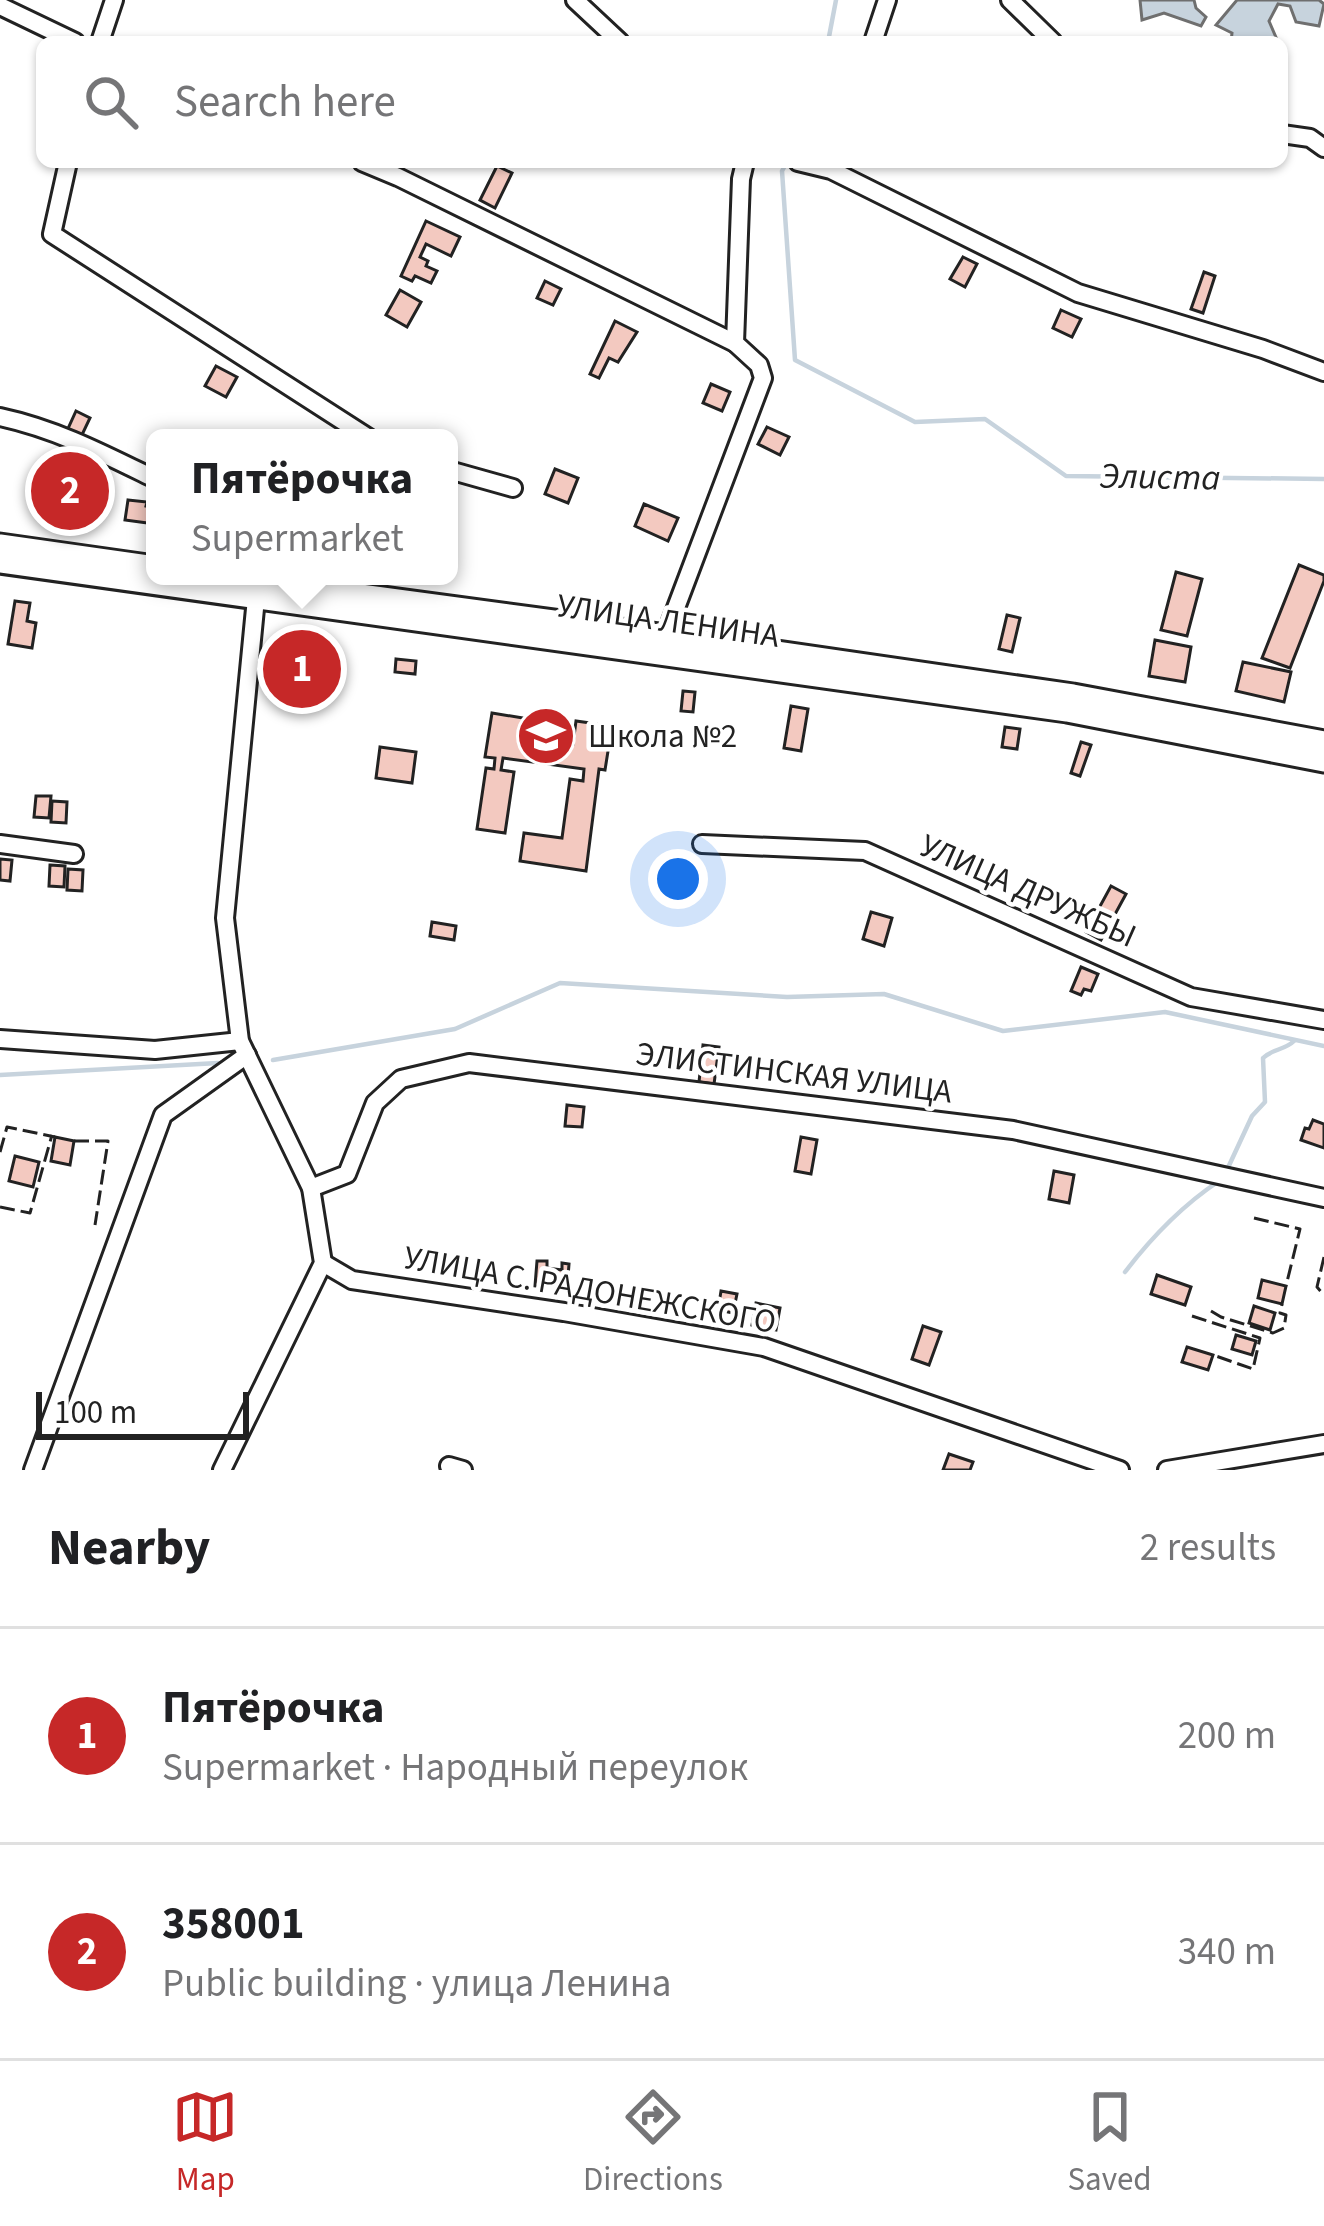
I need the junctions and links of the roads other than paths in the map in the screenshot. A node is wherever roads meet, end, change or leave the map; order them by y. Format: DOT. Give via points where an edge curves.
graph roads {
  1 [pos="114,0"];
  2 [pos="575,0"];
  3 [pos="887,0"];
  4 [pos="1010,0"];
  5 [pos="0,6"];
  6 [pos="62,36"];
  7 [pos="102,36"];
  8 [pos="614,36"];
  9 [pos="875,36"];
  10 [pos="1047,36"];
  11 [pos="1288,135"];
  12 [pos="1324,148"];
  13 [pos="67,168"];
  14 [pos="376,168"];
  15 [pos="744,168"];
  16 [pos="837,168"];
  17 [pos="735,343"];
  18 [pos="1324,372"];
  19 [pos="0,417"];
  20 [pos="355,429"];
  21 [pos="458,473"];
  22 [pos="146,475"];
  23 [pos="513,488"];
  24 [pos="0,545"];
  25 [pos="0,562"];
  26 [pos="146,566"];
  27 [pos="146,578"];
  28 [pos="210,585"];
  29 [pos="243,585"];
  30 [pos="256,590"];
  31 [pos="671,646"];
  32 [pos="1324,742"];
  33 [pos="1324,760"];
  34 [pos="0,844"];
  35 [pos="702,844"];
  36 [pos="74,854"];
  37 [pos="1324,1020"];
  38 [pos="0,1039"];
  39 [pos="243,1048"];
  40 [pos="311,1188"];
  41 [pos="1324,1198"];
  42 [pos="323,1263"];
  43 [pos="1324,1444"];
  44 [pos="33,1470"];
  45 [pos="222,1470"];
  46 [pos="1120,1470"];
  47 [pos="1167,1470"];
  1 -- 7 [label="street"];
  2 -- 8 [label="street"];
  3 -- 9 [label="street"];
  4 -- 10 [label="street"];
  5 -- 6 [label="street"];
  11 -- 12 [label="street"];
  13 -- 20 [label="street" via="52,234"];
  14 -- 17 [label="street"];
  15 -- 17 [label="street"];
  16 -- 18 [label="street" via="1078,292"];
  17 -- 31 [label="street" via="764,378 671,620"];
  19 -- 22 [label="street" via="38,425"];
  21 -- 23 [label="street"];
  24 -- 26 [label="main road"];
  25 -- 27 [label="main road, УЛИЦА ЛЕНИНА"];
  28 -- 30 [label="main road, УЛИЦА ЛЕНИНА"];
  29 -- 30 [label="main road, УЛИЦА ЛЕНИНА"];
  30 -- 31 [label="main road, УЛИЦА ЛЕНИНА"];
  30 -- 39 [label="street" via="225,918"];
  31 -- 32 [label="main road, УЛИЦА ЛЕНИНА" via="1073,695"];
  31 -- 33 [label="main road, УЛИЦА ЛЕНИНА"];
  34 -- 36 [label="street"];
  35 -- 37 [label="street, УЛИЦА ДРУЖБЫ" via="866,851 1191,997"];
  38 -- 39 [label="street"];
  39 -- 40 [label="street"];
  39 -- 44 [label="street" via="163,1115"];
  40 -- 41 [label="street, ЭЛИСТИНСКАЯ УЛИЦА" via="347,1174 375,1103 401,1079 470,1064 1012,1130"];
  40 -- 42 [label="street"];
  42 -- 45 [label="street"];
  42 -- 46 [label="street, УЛИЦА С. РАДОНЕЖСКОГО" via="352,1280 764,1347"];
  43 -- 47 [label="street"];
}
